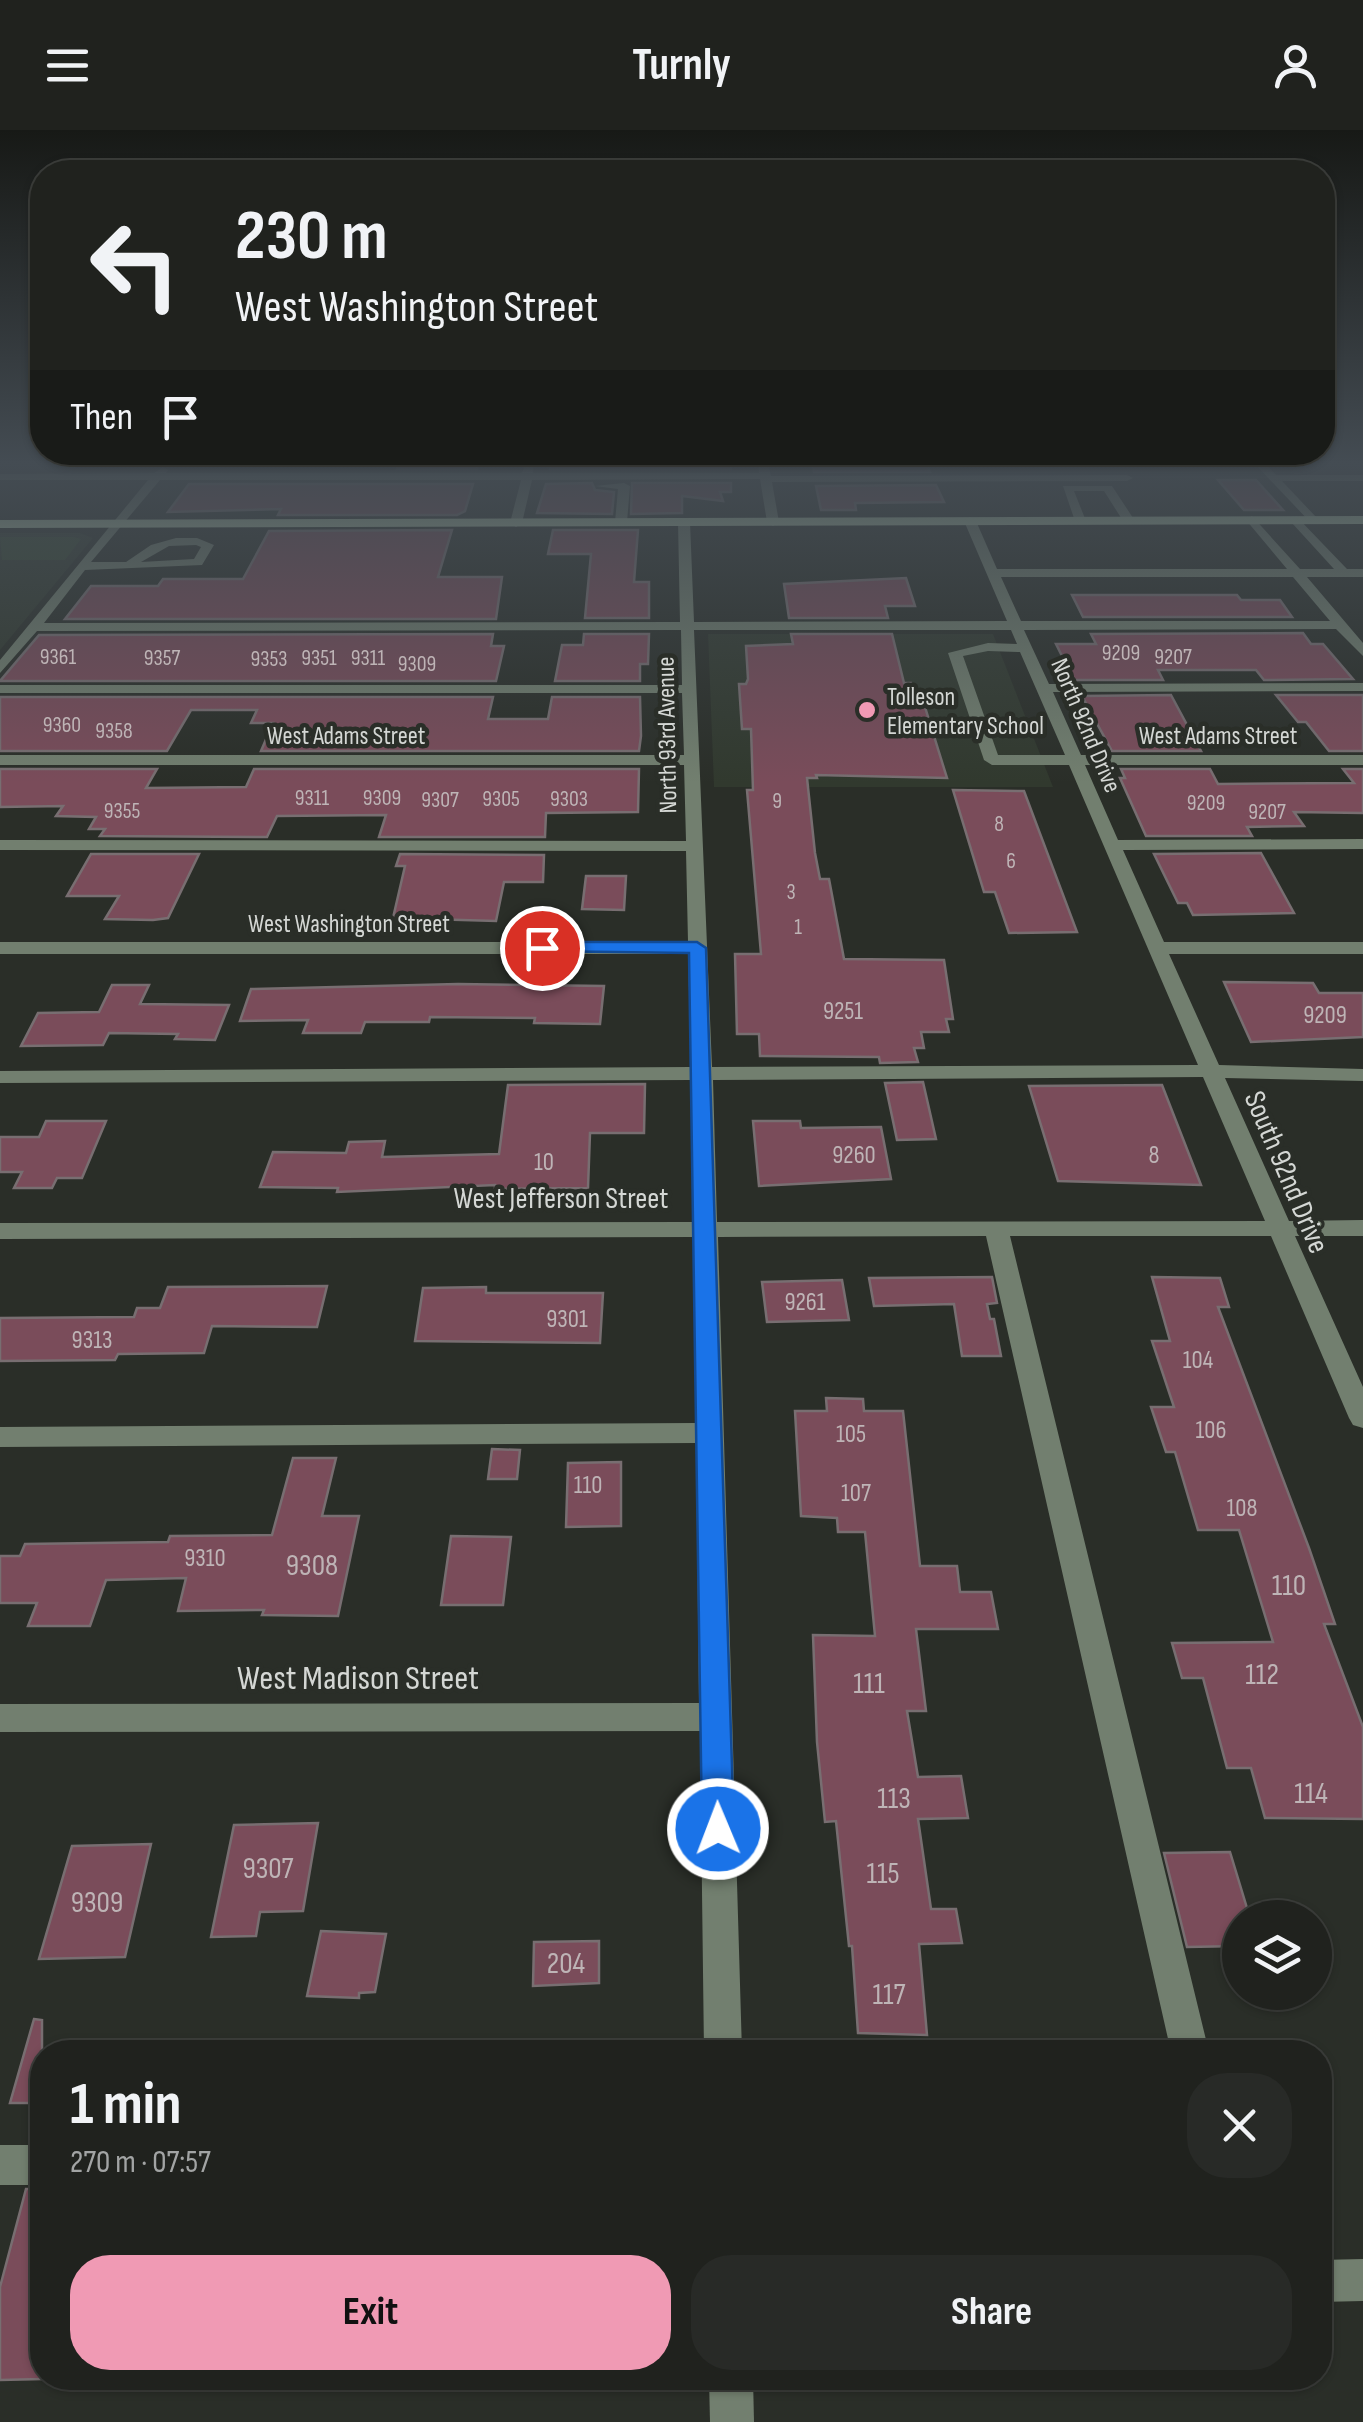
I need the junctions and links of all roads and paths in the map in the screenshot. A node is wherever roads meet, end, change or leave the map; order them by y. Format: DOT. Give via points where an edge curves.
graph roads {
  1 [pos="80,569"];
  2 [pos="686,569"];
  3 [pos="991,569"];
  4 [pos="1294,569"];
  5 [pos="1340,569"];
  6 [pos="993,573"];
  7 [pos="1298,573"];
  8 [pos="1344,573"];
  9 [pos="1363,573"];
  10 [pos="1340,625"];
  11 [pos="689,626"];
  12 [pos="1017,626"];
  13 [pos="34,627"];
  14 [pos="1027,648"];
  15 [pos="1363,652"];
  16 [pos="0,669"];
  17 [pos="1363,687"];
  18 [pos="1044,688"];
  19 [pos="0,689"];
  20 [pos="690,689"];
  21 [pos="0,760"];
  22 [pos="691,760"];
  23 [pos="1363,760"];
  24 [pos="1073,761"];
  25 [pos="1112,844"];
  26 [pos="1363,844"];
  27 [pos="0,846"];
  28 [pos="694,846"];
  29 [pos="0,948"];
  30 [pos="697,948"];
  31 [pos="1158,948"];
  32 [pos="1363,948"];
  33 [pos="1212,1071"];
  34 [pos="702,1074"];
  35 [pos="1363,1075"];
  36 [pos="0,1077"];
  37 [pos="1279,1228"];
  38 [pos="1363,1228"];
  39 [pos="996,1229"];
  40 [pos="705,1230"];
  41 [pos="0,1232"];
  42 [pos="1363,1418"];
  43 [pos="709,1433"];
  44 [pos="0,1437"];
  45 [pos="716,1717"];
  46 [pos="0,1718"];
  47 [pos="724,2040"];
  48 [pos="1187,2040"];
  49 [pos="0,2165"];
  50 [pos="30,2165"];
  51 [pos="1332,2280"];
  52 [pos="1363,2280"];
  53 [pos="731,2390"];
  54 [pos="732,2422"];
  1 -- 13 [label="street"];
  2 -- 11 [label="street, North 93rd Avenue"];
  3 -- 6 [label="street, North 92nd Drive"];
  4 -- 7 [label="street"];
  5 -- 8 [label="street"];
  6 -- 7 [label="street"];
  6 -- 12 [label="street, North 92nd Drive"];
  7 -- 8 [label="street"];
  7 -- 10 [label="street"];
  8 -- 9 [label="street"];
  10 -- 12 [label="street"];
  10 -- 15 [label="street"];
  11 -- 12 [label="street"];
  11 -- 13 [label="street"];
  11 -- 20 [label="street, North 93rd Avenue"];
  12 -- 14 [label="street, North 92nd Drive"];
  13 -- 16 [label="street"];
  14 -- 18 [label="street, North 92nd Drive"];
  14 -- 24 [label="street, West Adams Street" via="956,653 992,760"];
  17 -- 18 [label="street"];
  18 -- 24 [label="street, North 92nd Drive"];
  19 -- 20 [label="street"];
  20 -- 22 [label="street, North 93rd Avenue"];
  21 -- 22 [label="street, West Adams Street"];
  22 -- 28 [label="street, North 93rd Avenue"];
  23 -- 24 [label="street, West Adams Street"];
  24 -- 25 [label="street, North 92nd Drive"];
  25 -- 26 [label="street"];
  25 -- 31 [label="street, North 92nd Drive"];
  27 -- 28 [label="street"];
  28 -- 30 [label="street, North 93rd Avenue"];
  29 -- 30 [label="street, West Washington Street"];
  30 -- 34 [label="street, North 93rd Avenue"];
  31 -- 32 [label="street"];
  31 -- 33 [label="street, South 92nd Drive"];
  33 -- 34 [label="street"];
  33 -- 35 [label="street"];
  33 -- 37 [label="street, South 92nd Drive"];
  34 -- 36 [label="street"];
  34 -- 40 [label="street, North 93rd Avenue"];
  37 -- 38 [label="street, West Jefferson Street"];
  37 -- 39 [label="street, West Jefferson Street"];
  37 -- 42 [label="street, South 92nd Drive"];
  39 -- 40 [label="street, West Jefferson Street"];
  39 -- 48 [label="street"];
  40 -- 41 [label="street, West Jefferson Street"];
  40 -- 43 [label="street, North 93rd Avenue"];
  43 -- 44 [label="street"];
  43 -- 45 [label="street, North 93rd Avenue"];
  45 -- 46 [label="street, West Madison Street"];
  45 -- 47 [label="street, North 93rd Avenue"];
  49 -- 50 [label="street"];
  51 -- 52 [label="street"];
  53 -- 54 [label="street"];
}
